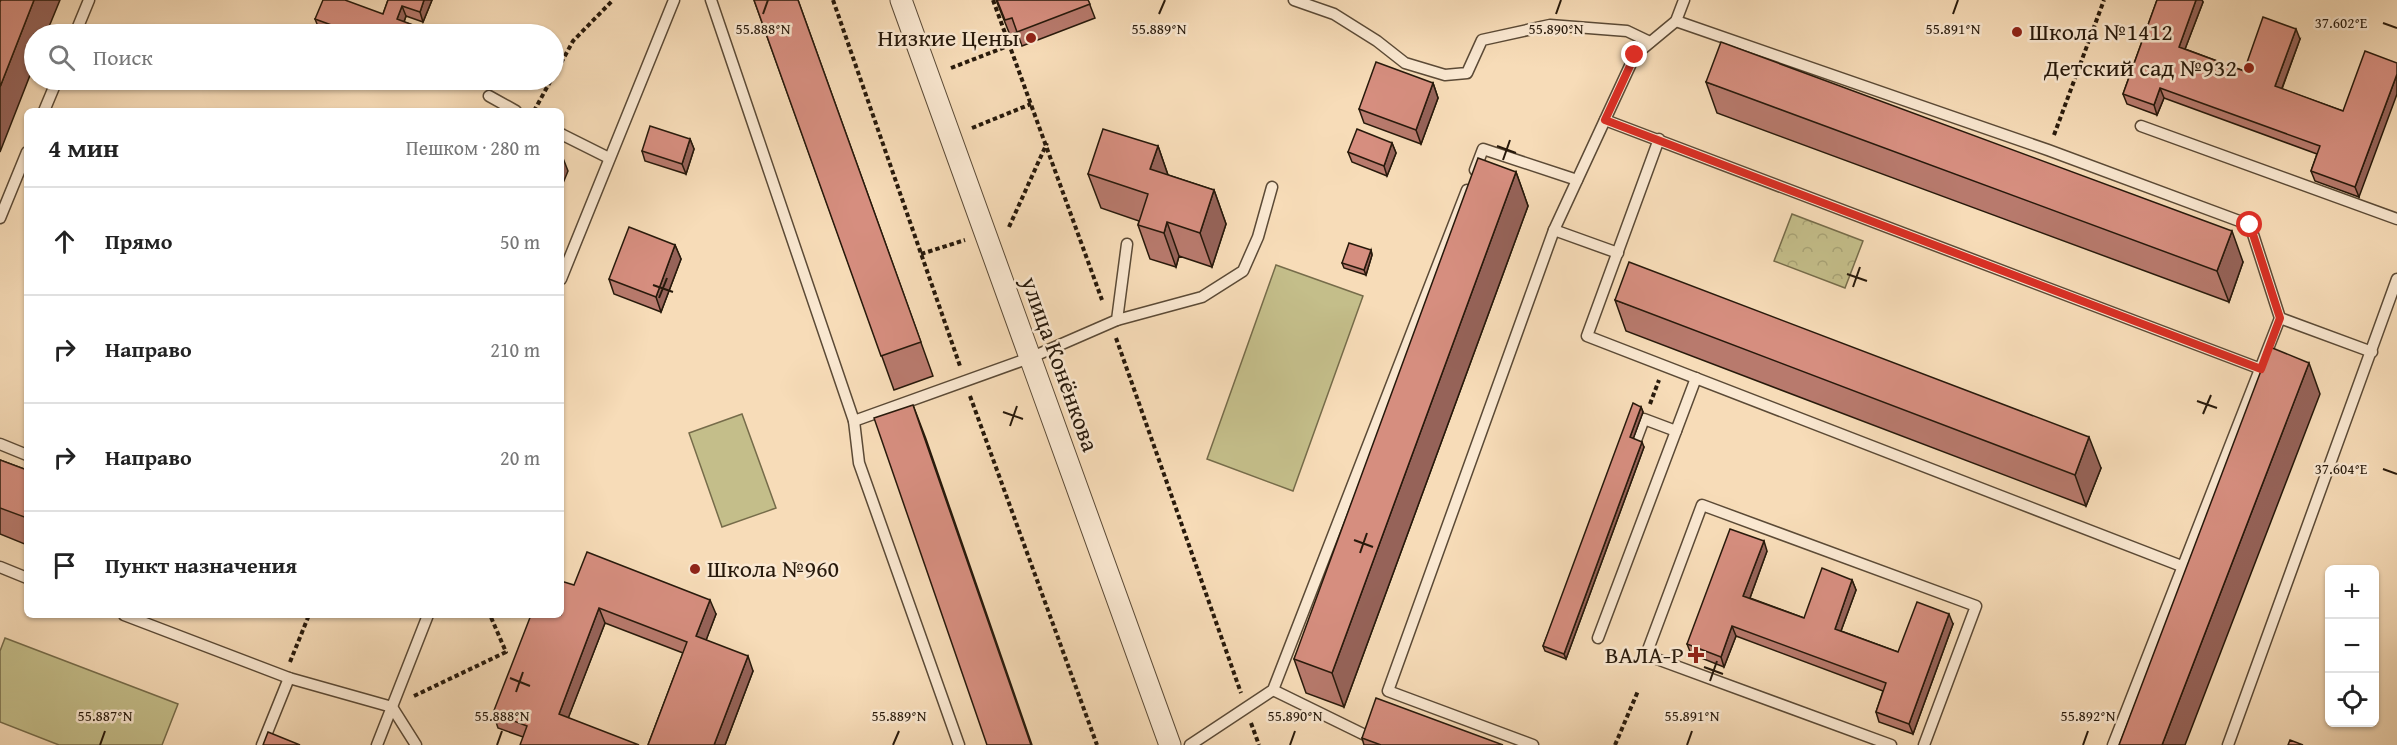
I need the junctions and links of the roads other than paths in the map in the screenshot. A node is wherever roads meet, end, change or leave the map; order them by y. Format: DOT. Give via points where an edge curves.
graph roads {
  1 [pos="89,0"];
  2 [pos="674,0"];
  3 [pos="711,0"];
  4 [pos="901,0"];
  5 [pos="1294,0"];
  6 [pos="1684,0"];
  7 [pos="1676,21"];
  8 [pos="79,24"];
  9 [pos="1650,42"];
  10 [pos="53,90"];
  11 [pos="489,96"];
  12 [pos="45,108"];
  13 [pos="511,108"];
  14 [pos="1605,120"];
  15 [pos="2141,126"];
  16 [pos="564,136"];
  17 [pos="1659,139"];
  18 [pos="609,158"];
  19 [pos="24,159"];
  20 [pos="1577,180"];
  21 [pos="1272,188"];
  22 [pos="0,218"];
  23 [pos="2397,219"];
  24 [pos="1554,230"];
  25 [pos="1127,244"];
  26 [pos="1618,253"];
  27 [pos="564,271"];
  28 [pos="2397,279"];
  29 [pos="2280,318"];
  30 [pos="1114,321"];
  31 [pos="2372,352"];
  32 [pos="1032,357"];
  33 [pos="2261,369"];
  34 [pos="1696,378"];
  35 [pos="854,421"];
  36 [pos="1676,431"];
  37 [pos="0,444"];
  38 [pos="24,454"];
  39 [pos="1628,463"];
  40 [pos="0,567"];
  41 [pos="2184,567"];
  42 [pos="24,577"];
  43 [pos="132,618"];
  44 [pos="427,618"];
  45 [pos="1598,638"];
  46 [pos="289,678"];
  47 [pos="1273,690"];
  48 [pos="392,707"];
  49 [pos="1376,718"];
  50 [pos="262,745"];
  51 [pos="377,745"];
  52 [pos="416,745"];
  53 [pos="959,745"];
  54 [pos="1170,745"];
  55 [pos="1190,745"];
  56 [pos="1533,745"];
  57 [pos="1892,745"];
  58 [pos="1924,745"];
  59 [pos="2113,745"];
  60 [pos="2228,745"];
  1 -- 8 [label="lane"];
  2 -- 18 [label="lane"];
  3 -- 35 [label="lane"];
  4 -- 32 [label="street, улица Конёнкова"];
  5 -- 9 [label="lane" via="1334,14 1404,63 1445,75 1467,73 1482,40 1550,26 1628,31"];
  6 -- 7 [label="lane"];
  7 -- 9 [label="lane"];
  7 -- 29 [label="lane" via="2048,150 2250,225"];
  9 -- 14 [label="lane" via="1635,55"];
  10 -- 12 [label="lane"];
  11 -- 13 [label="lane"];
  14 -- 17 [label="lane"];
  14 -- 20 [label="lane"];
  15 -- 23 [label="lane"];
  16 -- 18 [label="lane"];
  17 -- 26 [label="lane"];
  17 -- 33 [label="lane"];
  18 -- 27 [label="lane"];
  19 -- 22 [label="lane"];
  20 -- 24 [label="lane"];
  20 -- 47 [label="lane" via="1483,149"];
  21 -- 30 [label="lane" via="1243,272 1202,297"];
  24 -- 26 [label="lane"];
  24 -- 56 [label="lane" via="1386,696"];
  25 -- 30 [label="lane"];
  26 -- 34 [label="lane" via="1587,336"];
  28 -- 31 [label="lane"];
  29 -- 31 [label="lane"];
  29 -- 33 [label="lane"];
  30 -- 32 [label="lane"];
  31 -- 60 [label="lane"];
  32 -- 35 [label="lane"];
  32 -- 54 [label="street, улица Конёнкова"];
  33 -- 41 [label="lane"];
  34 -- 36 [label="lane"];
  34 -- 41 [label="lane"];
  35 -- 53 [label="lane" via="859,463"];
  36 -- 39 [label="lane" via="1644,419"];
  36 -- 45 [label="lane"];
  37 -- 38 [label="lane"];
  40 -- 42 [label="lane"];
  41 -- 59 [label="lane"];
  43 -- 46 [label="lane"];
  44 -- 48 [label="lane"];
  46 -- 48 [label="lane"];
  46 -- 50 [label="lane"];
  47 -- 49 [label="lane" via="1369,737"];
  47 -- 55 [label="lane"];
  48 -- 51 [label="lane"];
  48 -- 52 [label="lane"];
  57 -- 58 [label="lane" via="1646,655 1702,505 1976,606"];
}
